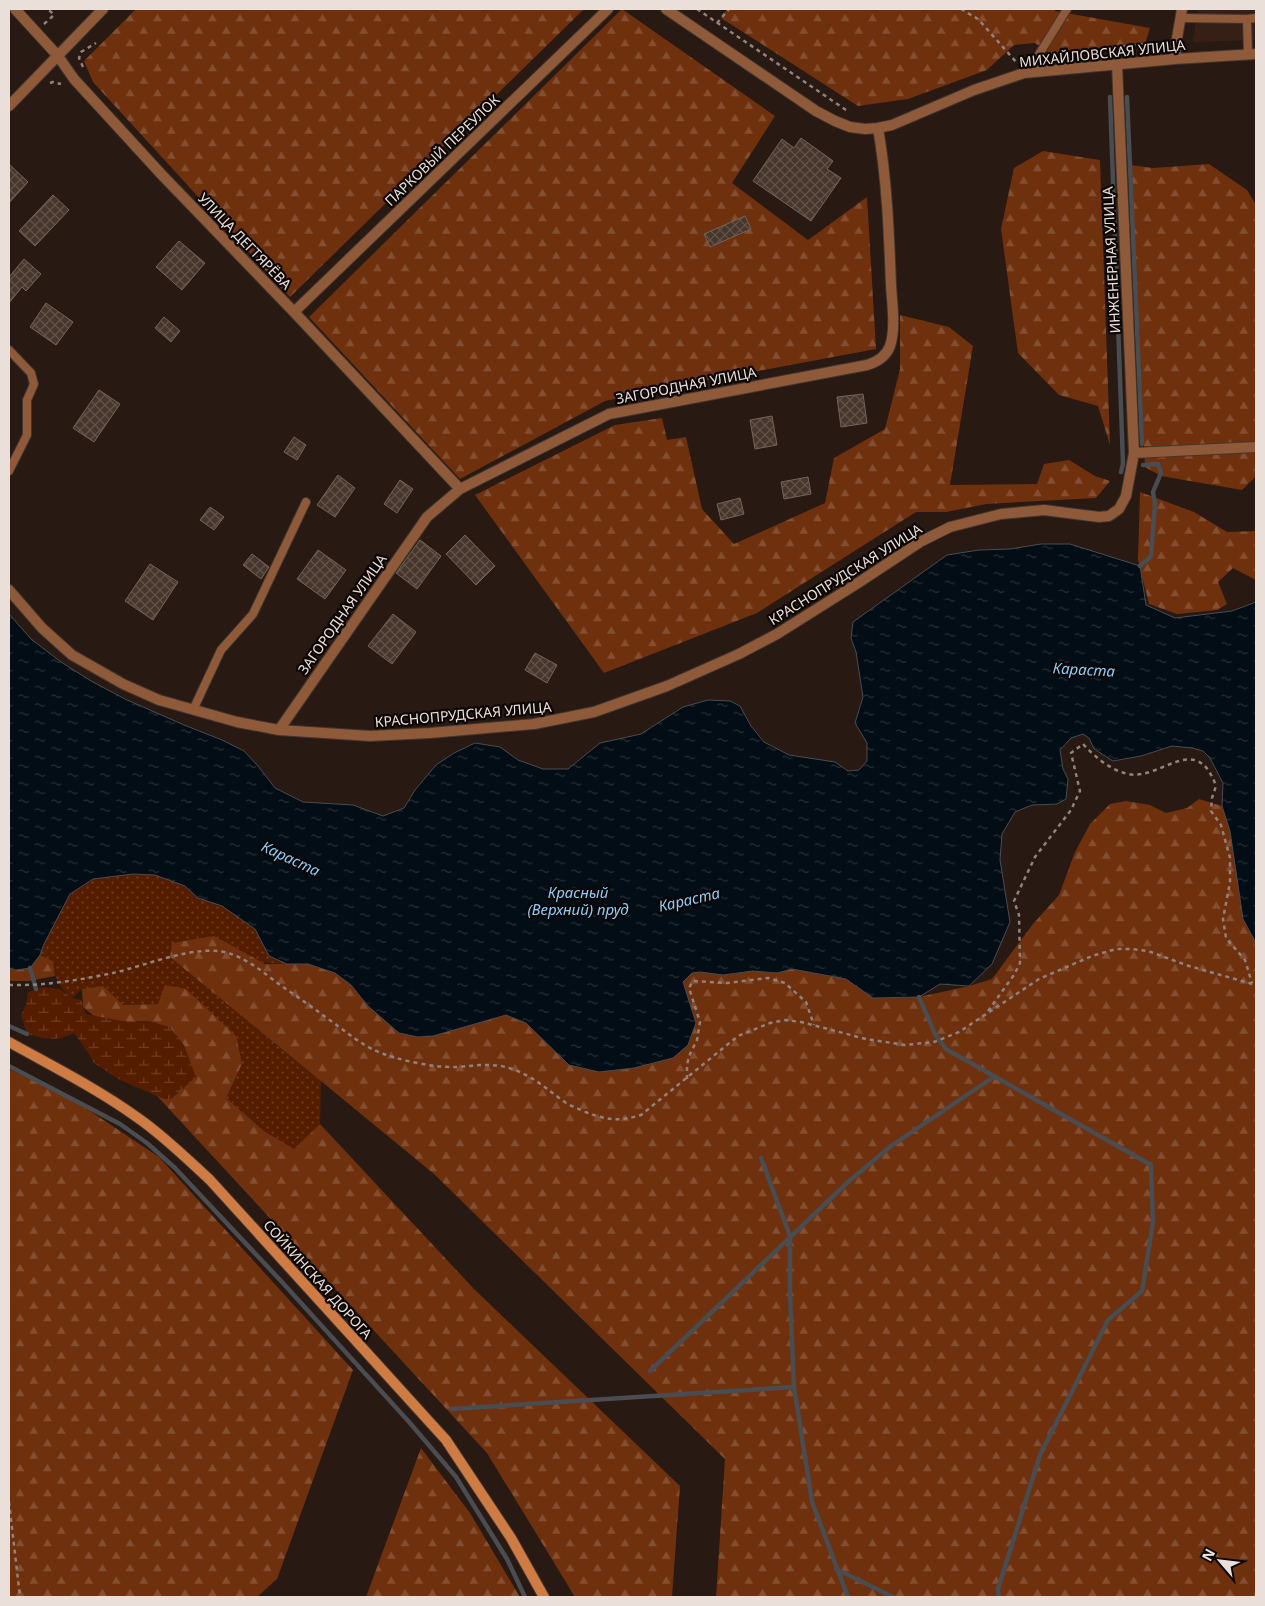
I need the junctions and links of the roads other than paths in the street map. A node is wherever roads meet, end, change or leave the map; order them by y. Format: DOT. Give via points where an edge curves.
graph roads {
  1 [pos="14,9"];
  2 [pos="103,9"];
  3 [pos="608,9"];
  4 [pos="666,9"];
  5 [pos="1067,9"];
  6 [pos="1181,13"];
  7 [pos="1248,18"];
  8 [pos="1256,18"];
  9 [pos="1252,54"];
  10 [pos="58,56"];
  11 [pos="1175,59"];
  12 [pos="1116,65"];
  13 [pos="1036,72"];
  14 [pos="9,106"];
  15 [pos="878,128"];
  16 [pos="294,312"];
  17 [pos="9,350"];
  18 [pos="1256,447"];
  19 [pos="1134,453"];
  20 [pos="9,471"];
  21 [pos="460,489"];
  22 [pos="306,502"];
  23 [pos="9,590"];
  24 [pos="193,710"];
  25 [pos="279,730"];
  26 [pos="9,1042"];
  27 [pos="544,1597"];
  1 -- 10 [label="street, УЛИЦА ДЕГТЯРЁВА"];
  2 -- 10 [label="street"];
  3 -- 16 [label="street, ПАРКОВЫЙ ПЕРЕУЛОК"];
  4 -- 15 [label="street, МИХАЙЛОВСКАЯ УЛИЦА" via="835,121 865,129"];
  5 -- 13 [label="lane" via="1038,56"];
  6 -- 7 [label="lane"];
  6 -- 11 [label="street"];
  7 -- 8 [label="lane"];
  7 -- 9 [label="lane"];
  9 -- 11 [label="street, МИХАЙЛОВСКАЯ УЛИЦА"];
  10 -- 14 [label="street"];
  10 -- 16 [label="street, УЛИЦА ДЕГТЯРЁВА" via="74,79 162,175"];
  11 -- 12 [label="street, МИХАЙЛОВСКАЯ УЛИЦА"];
  12 -- 13 [label="street, МИХАЙЛОВСКАЯ УЛИЦА"];
  12 -- 19 [label="street, ИНЖЕНЕРНАЯ УЛИЦА"];
  13 -- 15 [label="street, МИХАЙЛОВСКАЯ УЛИЦА" via="1003,79"];
  15 -- 21 [label="street, ЗАГОРОДНАЯ УЛИЦА" via="893,324 890,347 884,356 867,365 609,414"];
  16 -- 21 [label="street, УЛИЦА ДЕГТЯРЁВА"];
  17 -- 20 [label="lane" via="31,373 34,384 27,400 27,435"];
  18 -- 19 [label="street"];
  19 -- 25 [label="street, КРАСНОПРУДСКАЯ УЛИЦА" via="1126,496 1119,509 1109,516 1044,510 1001,514 950,527 920,542 777,634 739,654 667,686 594,712 534,724 430,733 370,736"];
  21 -- 25 [label="street, ЗАГОРОДНАЯ УЛИЦА" via="427,517"];
  22 -- 24 [label="lane" via="253,614 221,650"];
  23 -- 24 [label="street, КРАСНОПРУДСКАЯ УЛИЦА" via="42,628 72,655 123,684"];
  24 -- 25 [label="street, КРАСНОПРУДСКАЯ УЛИЦА"];
  26 -- 27 [label="main road, СОЙКИНСКАЯ ДОРОГА" via="136,1117 210,1180 446,1440 511,1538"];
}
